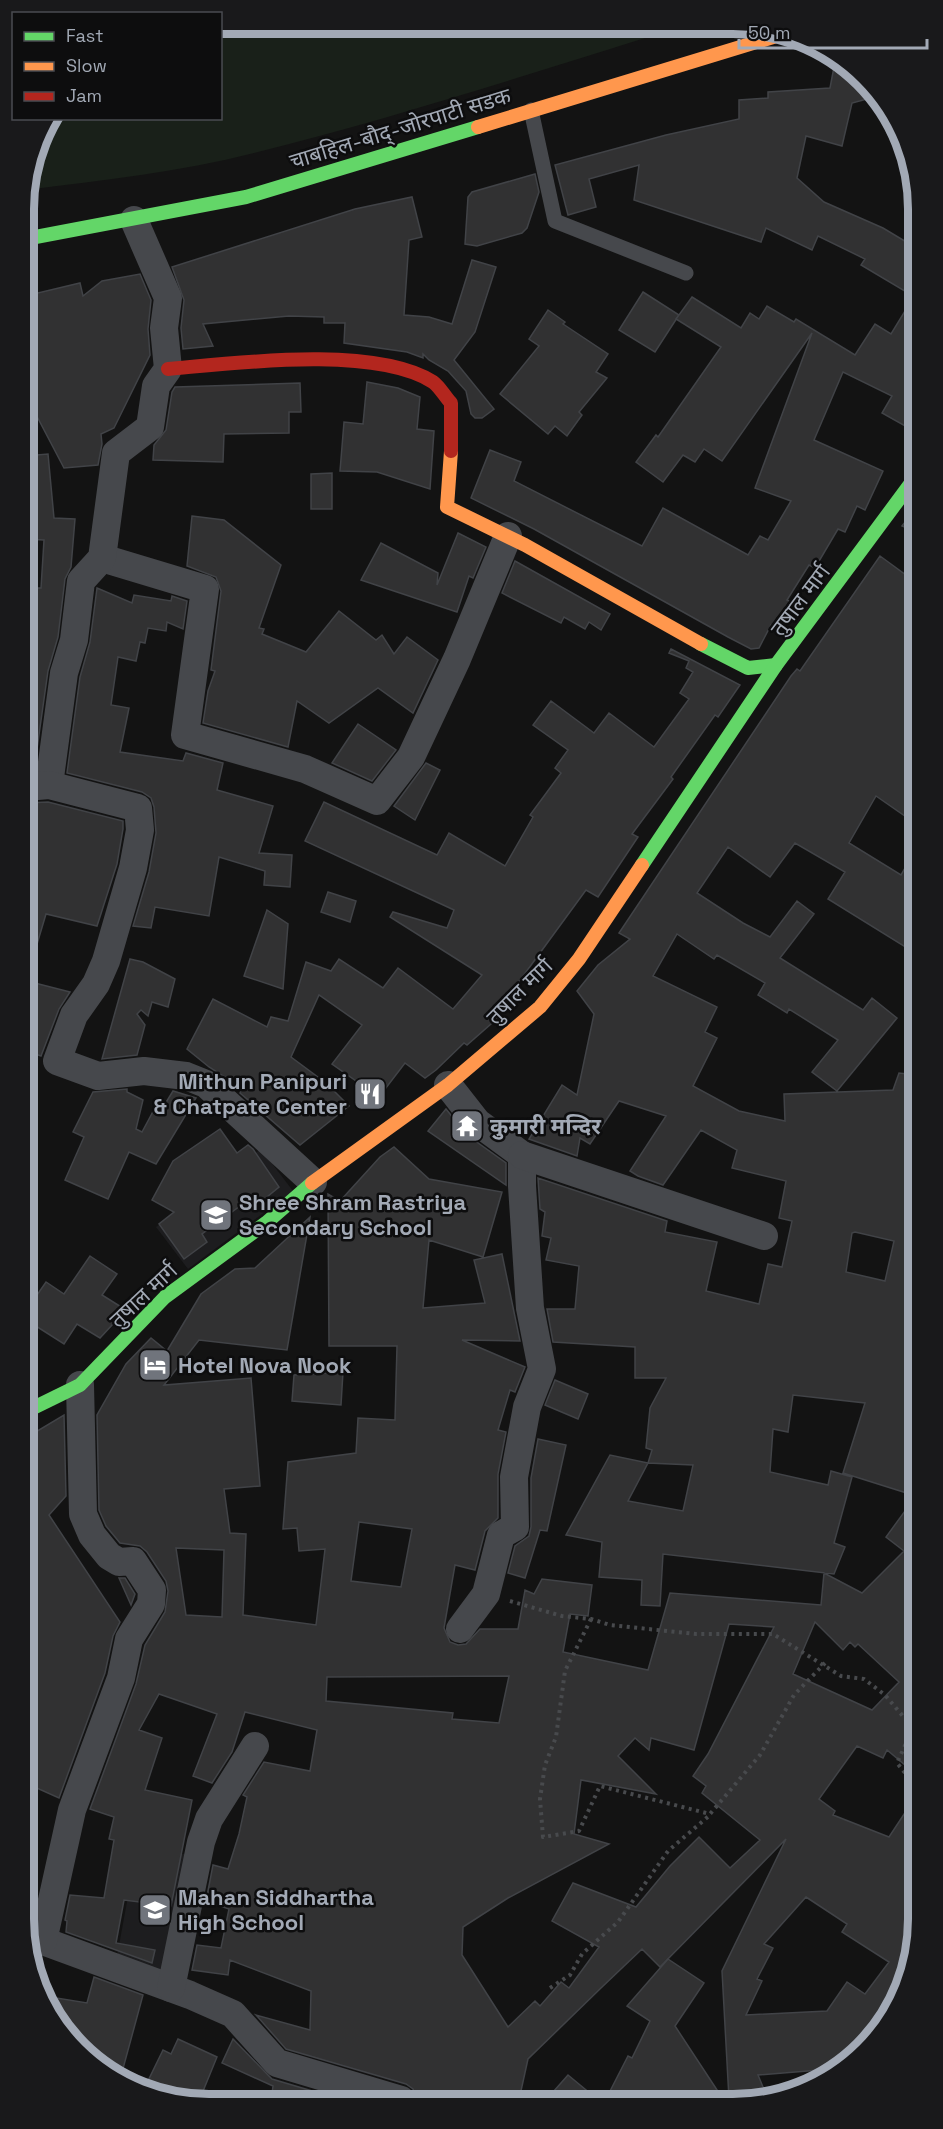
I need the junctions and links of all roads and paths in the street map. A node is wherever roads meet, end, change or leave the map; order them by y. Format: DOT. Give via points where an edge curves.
graph roads {
  1 [pos="769,38"];
  2 [pos="531,110"];
  3 [pos="134,220"];
  4 [pos="35,237"];
  5 [pos="686,273"];
  6 [pos="168,369"];
  7 [pos="908,487"];
  8 [pos="508,536"];
  9 [pos="102,558"];
  10 [pos="777,665"];
  11 [pos="38,786"];
  12 [pos="448,1084"];
  13 [pos="522,1155"];
  14 [pos="312,1182"];
  15 [pos="764,1236"];
  16 [pos="80,1385"];
  17 [pos="34,1407"];
  18 [pos="486,1594"];
  19 [pos="591,1619"];
  20 [pos="460,1629"];
  21 [pos="825,1663"];
  22 [pos="908,1722"];
  23 [pos="908,1739"];
  24 [pos="255,1746"];
  25 [pos="908,1777"];
  26 [pos="710,1814"];
  27 [pos="36,1940"];
  28 [pos="171,1988"];
  29 [pos="550,1988"];
  30 [pos="381,2094"];
  1 -- 2 [label="street, चाबहिल-बौद्-जोरपाटी सडक"];
  2 -- 3 [label="street, चाबहिल-बौद्-जोरपाटी सडक" via="246,197"];
  2 -- 5 [label="lane" via="555,221"];
  3 -- 4 [label="street, चाबहिल-बौद्-जोरपाटी सडक"];
  3 -- 6 [label="street" via="168,298 164,328"];
  6 -- 8 [label="street" via="275,361 364,362 412,370 440,388 451,404 447,507"];
  6 -- 9 [label="street" via="156,386 150,427 116,453"];
  7 -- 10 [label="street, तुषाल मार्ग"];
  8 -- 9 [label="street" via="411,757 377,801 305,769 185,735 205,589"];
  8 -- 10 [label="street" via="748,668"];
  9 -- 11 [label="street" via="81,581 74,640"];
  10 -- 12 [label="street, तुषाल मार्ग" via="579,959 540,1007"];
  11 -- 14 [label="street" via="138,808 140,830 134,868 106,961 96,984 74,1015 57,1061 98,1076 144,1071 186,1076 206,1084"];
  12 -- 13 [label="street" via="477,1122"];
  12 -- 14 [label="street, तुषाल मार्ग"];
  13 -- 15 [label="street"];
  13 -- 18 [label="street" via="530,1308 542,1369 526,1407 514,1477 515,1527 501,1535"];
  14 -- 16 [label="street, तुषाल मार्ग" via="266,1223 165,1297"];
  16 -- 17 [label="street, तुषाल मार्ग"];
  16 -- 27 [label="street" via="83,1514 92,1535 109,1556 119,1562 133,1561 152,1590 151,1604 129,1639 121,1678 72,1810"];
  18 -- 19 [label="path" via="562,1616"];
  18 -- 20 [label="street"];
  19 -- 21 [label="path" via="674,1632 774,1634"];
  19 -- 26 [label="path" via="565,1671 556,1737 545,1765 540,1800 543,1837 579,1831 600,1786"];
  21 -- 22 [label="path" via="841,1676 864,1679 885,1695"];
  21 -- 26 [label="path" via="794,1695 760,1755"];
  23 -- 25 [label="path" via="897,1763"];
  24 -- 28 [label="street" via="209,1819 201,1842"];
  26 -- 29 [label="path" via="668,1851 618,1922 582,1954 570,1974"];
  27 -- 28 [label="street"];
  28 -- 30 [label="street" via="233,2014 277,2063"];
}
